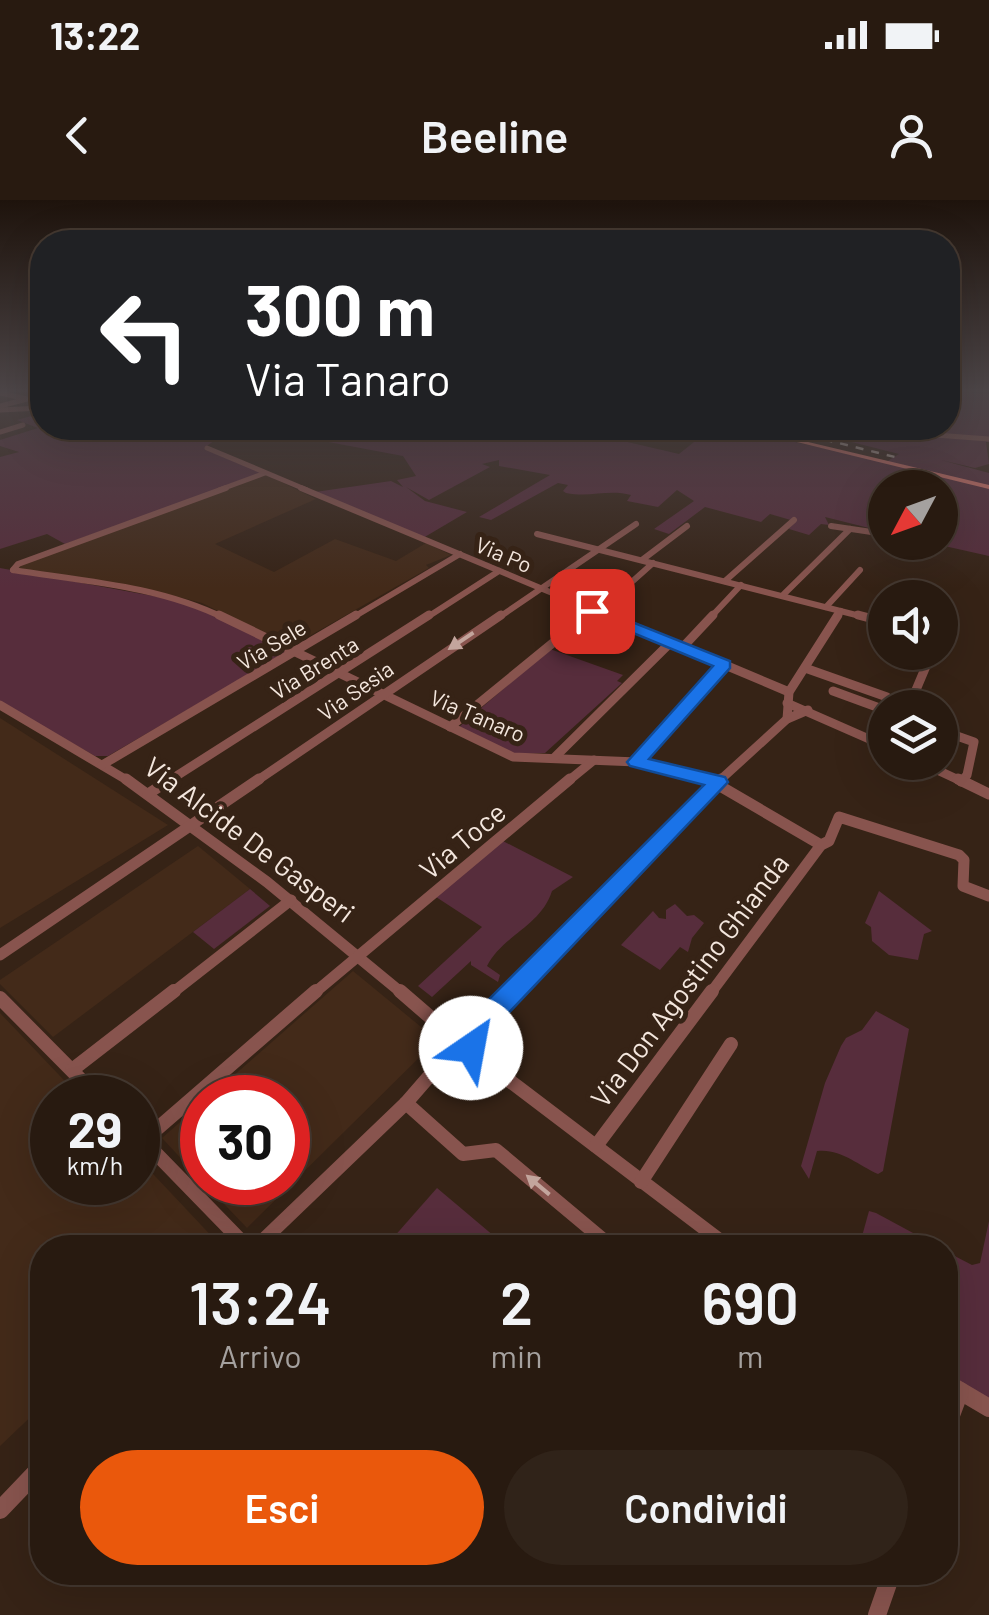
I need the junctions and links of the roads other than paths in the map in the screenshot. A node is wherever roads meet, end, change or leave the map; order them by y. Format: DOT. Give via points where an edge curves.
graph roads {
  1 [pos="225,456"];
  2 [pos="860,456"];
  3 [pos="266,473"];
  4 [pos="989,487"];
  5 [pos="794,520"];
  6 [pos="636,524"];
  7 [pos="687,526"];
  8 [pos="831,526"];
  9 [pos="850,529"];
  10 [pos="868,532"];
  11 [pos="537,534"];
  12 [pos="599,549"];
  13 [pos="460,554"];
  14 [pos="642,560"];
  15 [pos="653,562"];
  16 [pos="860,570"];
  17 [pos="498,571"];
  18 [pos="726,581"];
  19 [pos="741,585"];
  20 [pos="539,588"];
  21 [pos="783,596"];
  22 [pos="826,607"];
  23 [pos="841,611"];
  24 [pos="595,612"];
  25 [pos="868,618"];
  26 [pos="670,643"];
  27 [pos="682,648"];
  28 [pos="292,651"];
  29 [pos="724,665"];
  30 [pos="806,668"];
  31 [pos="337,673"];
  32 [pos="868,690"];
  33 [pos="833,691"];
  34 [pos="383,695"];
  35 [pos="868,704"];
  36 [pos="0,706"];
  37 [pos="788,706"];
  38 [pos="450,727"];
  39 [pos="958,736"];
  40 [pos="868,739"];
  41 [pos="554,758"];
  42 [pos="594,760"];
  43 [pos="636,762"];
  44 [pos="102,765"];
  45 [pos="957,780"];
  46 [pos="718,782"];
  47 [pos="961,782"];
  48 [pos="148,794"];
  49 [pos="989,794"];
  50 [pos="194,826"];
  51 [pos="822,845"];
  52 [pos="989,896"];
  53 [pos="291,900"];
  54 [pos="358,954"];
  55 [pos="0,956"];
  56 [pos="0,998"];
  57 [pos="452,1043"];
  58 [pos="469,1043"];
  59 [pos="732,1044"];
  60 [pos="72,1070"];
  61 [pos="77,1075"];
  62 [pos="406,1103"];
  63 [pos="160,1121"];
  64 [pos="596,1146"];
  65 [pos="160,1158"];
  66 [pos="641,1182"];
  67 [pos="235,1235"];
  68 [pos="269,1235"];
  69 [pos="598,1235"];
  70 [pos="711,1235"];
  71 [pos="958,1390"];
  72 [pos="989,1408"];
  73 [pos="30,1479"];
  74 [pos="0,1510"];
  75 [pos="887,1585"];
  76 [pos="877,1615"];
  1 -- 3 [label="street, Via Po"];
  2 -- 4 [label="main road"];
  3 -- 13 [label="street, Via Po"];
  3 -- 28 [label="street, Via Tanaro" via="12,570 174,598"];
  5 -- 18 [label="street"];
  6 -- 12 [label="street, Via Sesia"];
  7 -- 14 [label="street"];
  8 -- 9 [label="street"];
  9 -- 10 [label="street"];
  9 -- 21 [label="street"];
  11 -- 12 [label="street"];
  12 -- 14 [label="street"];
  12 -- 20 [label="street, Via Sesia"];
  13 -- 17 [label="street, Via Po"];
  13 -- 28 [label="street, Via Sele"];
  14 -- 15 [label="street"];
  15 -- 18 [label="street"];
  15 -- 24 [label="street"];
  16 -- 22 [label="street"];
  17 -- 20 [label="street, Via Po"];
  17 -- 31 [label="street, Via Brenta"];
  18 -- 19 [label="street"];
  19 -- 21 [label="street"];
  19 -- 27 [label="street"];
  20 -- 24 [label="street, Via Po"];
  20 -- 34 [label="street, Via Sesia, one-way"];
  21 -- 22 [label="street"];
  22 -- 23 [label="street"];
  23 -- 25 [label="street"];
  23 -- 30 [label="street"];
  24 -- 26 [label="street, Via Po"];
  24 -- 38 [label="street"];
  26 -- 27 [label="street, Via Po"];
  26 -- 41 [label="street"];
  27 -- 29 [label="street, Via Po"];
  28 -- 31 [label="street, Via Tanaro"];
  28 -- 44 [label="street, Via Sele"];
  29 -- 37 [label="street, Via Po"];
  29 -- 43 [label="street"];
  30 -- 32 [label="street"];
  30 -- 37 [label="street"];
  31 -- 34 [label="street, Via Tanaro"];
  31 -- 48 [label="street, Via Brenta"];
  33 -- 35 [label="street"];
  34 -- 38 [label="street, Via Tanaro"];
  34 -- 50 [label="street, Via Sesia"];
  36 -- 44 [label="street, Via Alcide De Gasperi"];
  37 -- 40 [label="street, Via Po"];
  37 -- 46 [label="street"];
  38 -- 41 [label="street, Via Tanaro" via="513,757"];
  39 -- 47 [label="street" via="974,742"];
  41 -- 42 [label="street, Via Tanaro"];
  42 -- 43 [label="street, Via Tanaro"];
  42 -- 54 [label="street, Via Toce"];
  43 -- 46 [label="street, Via Tanaro"];
  44 -- 48 [label="street, Via Alcide De Gasperi"];
  45 -- 47 [label="street"];
  46 -- 51 [label="street"];
  46 -- 58 [label="street"];
  47 -- 49 [label="street"];
  48 -- 50 [label="street, Via Alcide De Gasperi"];
  50 -- 53 [label="street, Via Alcide De Gasperi"];
  50 -- 55 [label="street, Via Sesia"];
  51 -- 52 [label="street, Via Don Agostino Ghianda" via="839,817 864,822 959,855 963,886"];
  51 -- 64 [label="street, Via Don Agostino Ghianda"];
  53 -- 54 [label="street, Via Alcide De Gasperi"];
  53 -- 60 [label="street"];
  54 -- 57 [label="street, Via Alcide De Gasperi"];
  54 -- 63 [label="street, Via Toce"];
  56 -- 60 [label="street"];
  57 -- 58 [label="street" via="462,1054"];
  57 -- 62 [label="street"];
  58 -- 64 [label="street"];
  59 -- 66 [label="street"];
  60 -- 61 [label="street"];
  62 -- 68 [label="street"];
  69 -- 62 [label="street, one-way" via="496,1150 463,1154"];
  64 -- 66 [label="street"];
  65 -- 67 [label="street"];
  66 -- 70 [label="street"];
  71 -- 72 [label="street"];
  73 -- 74 [label="street"];
  75 -- 76 [label="street"];
}
